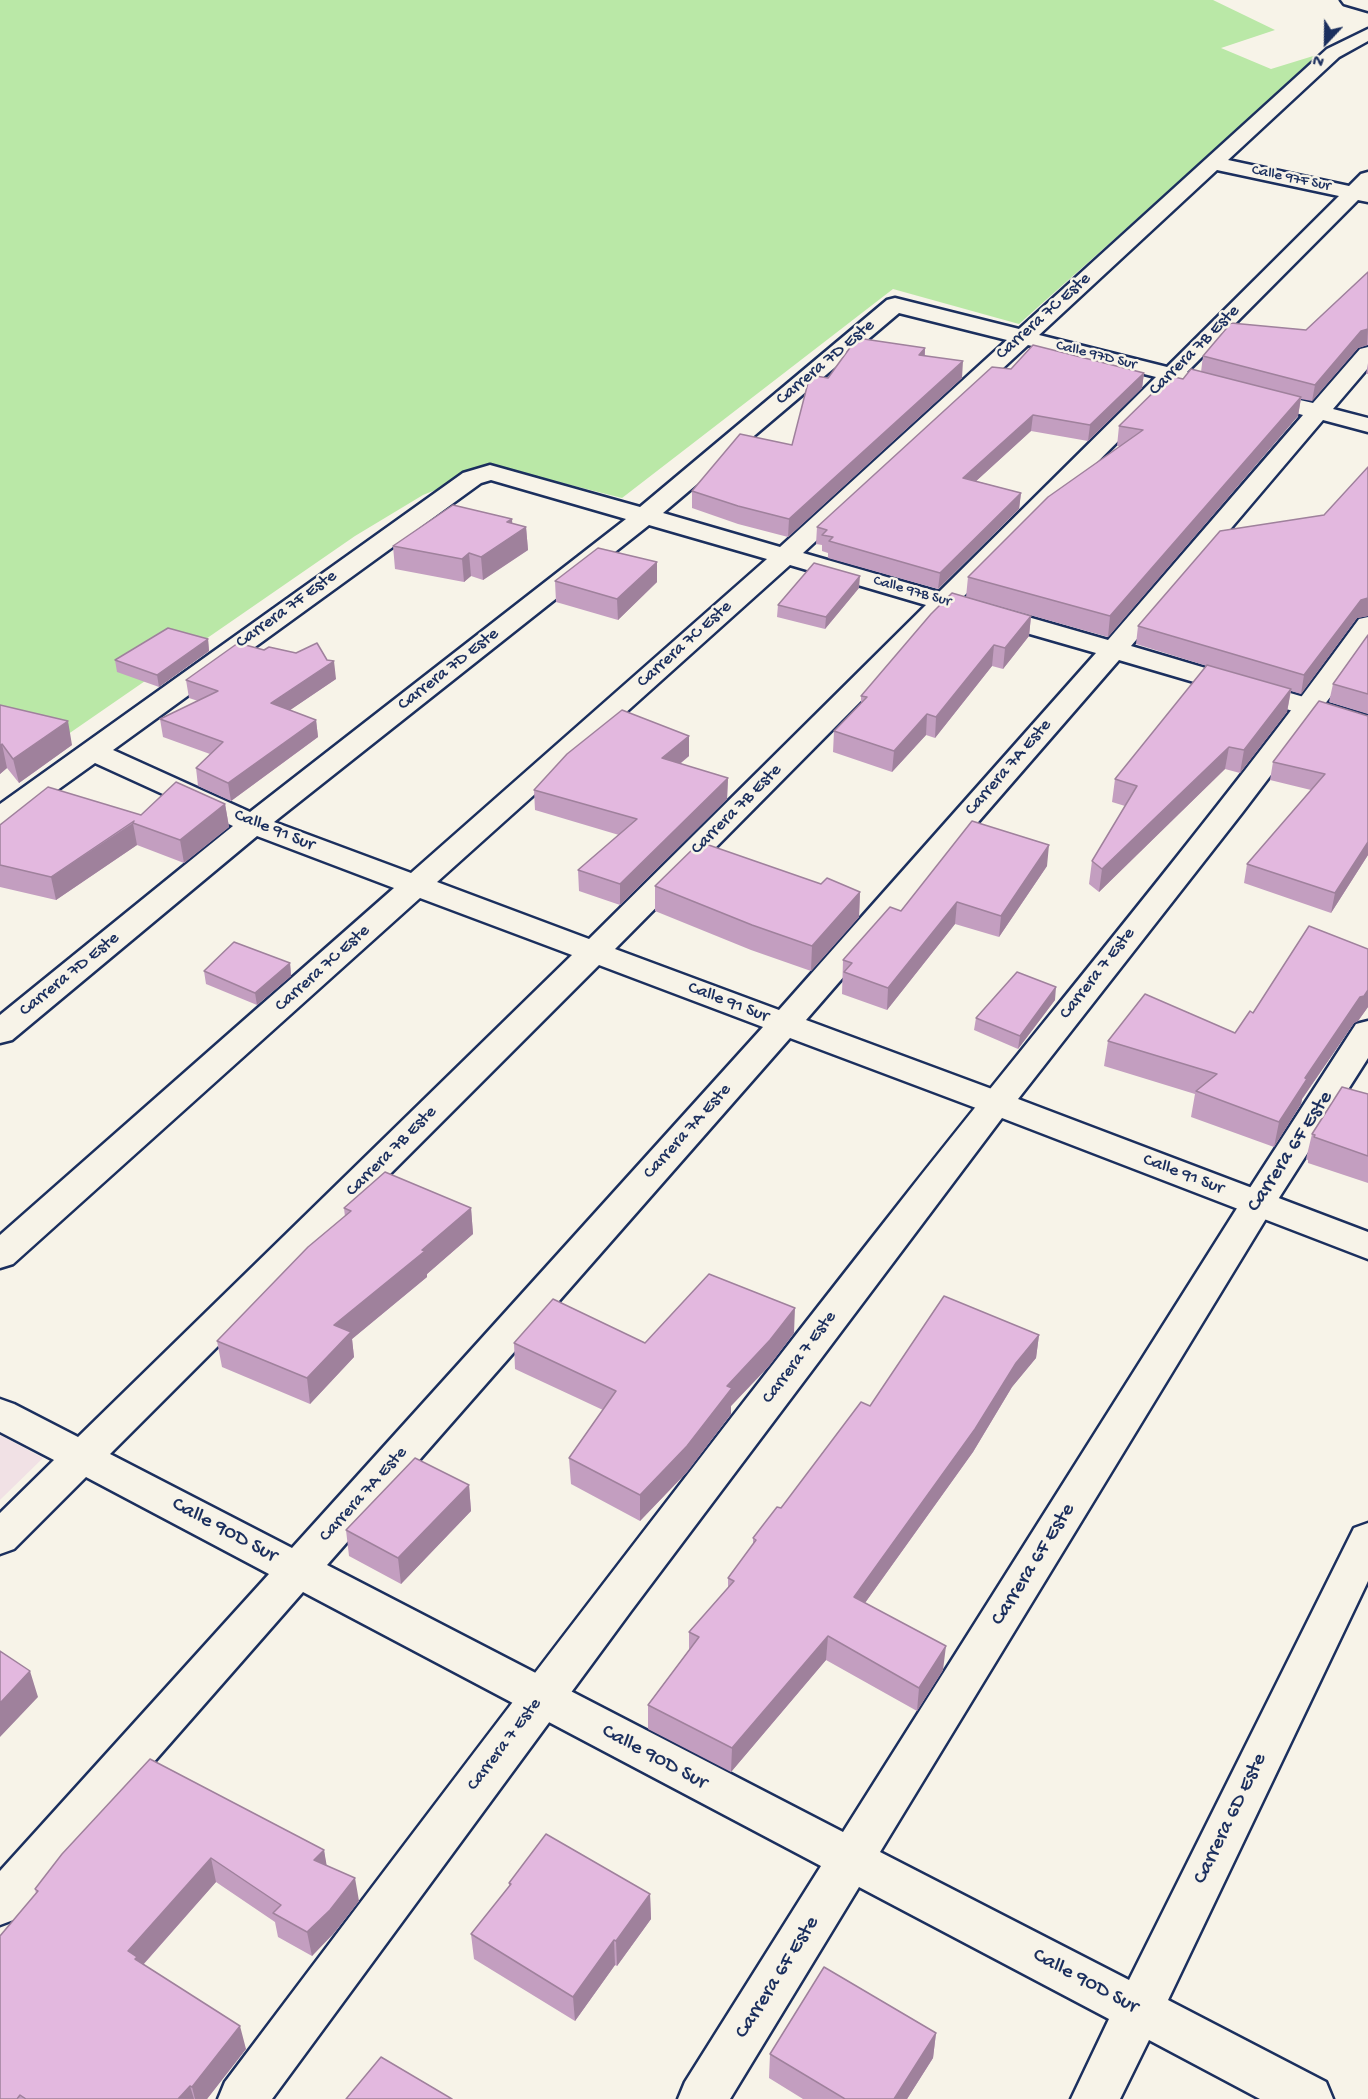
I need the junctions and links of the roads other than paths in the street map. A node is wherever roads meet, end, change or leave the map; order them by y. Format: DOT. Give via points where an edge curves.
graph roads {
  1 [pos="1350,0"];
  2 [pos="1368,6"];
  3 [pos="1368,34"];
  4 [pos="1214,163"];
  5 [pos="1363,189"];
  6 [pos="895,305"];
  7 [pos="1022,337"];
  8 [pos="1368,354"];
  9 [pos="1171,375"];
  10 [pos="1205,383"];
  11 [pos="1284,403"];
  12 [pos="1317,412"];
  13 [pos="1368,424"];
  14 [pos="490,472"];
  15 [pos="645,516"];
  16 [pos="785,556"];
  17 [pos="946,602"];
  18 [pos="1368,625"];
  19 [pos="1113,650"];
  20 [pos="1311,706"];
  21 [pos="1368,724"];
  22 [pos="92,751"];
  23 [pos="0,818"];
  24 [pos="253,824"];
  25 [pos="417,885"];
  26 [pos="594,952"];
  27 [pos="784,1024"];
  28 [pos="0,1032"];
  29 [pos="1368,1032"];
  30 [pos="996,1103"];
  31 [pos="1258,1203"];
  32 [pos="1368,1246"];
  33 [pos="0,1255"];
  34 [pos="0,1414"];
  35 [pos="82,1457"];
  36 [pos="0,1538"];
  37 [pos="1368,1539"];
  38 [pos="297,1570"];
  39 [pos="540,1698"];
  40 [pos="851,1860"];
  41 [pos="0,1904"];
  42 [pos="1138,2010"];
  43 [pos="242,2099"];
  44 [pos="702,2099"];
  45 [pos="1095,2099"];
  46 [pos="1309,2099"];
  1 -- 2 [label="street"];
  3 -- 4 [label="street, Carrera 7C Este" via="1333,53"];
  4 -- 5 [label="street, Calle 97F Sur"];
  4 -- 7 [label="street, Carrera 7C Este"];
  5 -- 9 [label="street, Carrera 7B Este"];
  6 -- 7 [label="street, Calle 97D Sur"];
  6 -- 15 [label="street, Carrera 7D Este"];
  7 -- 9 [label="street, Calle 97D Sur"];
  7 -- 16 [label="street, Carrera 7C Este"];
  8 -- 12 [label="street, Carrera 7A Este"];
  9 -- 10 [label="street, Calle 97D Sur"];
  9 -- 17 [label="street, Carrera 7B Este"];
  11 -- 12 [label="street"];
  12 -- 13 [label="street"];
  12 -- 19 [label="street, Carrera 7A Este"];
  14 -- 15 [label="street, Calle 97B Sur"];
  14 -- 22 [label="street, Carrera 7F Este" via="472,478"];
  15 -- 16 [label="street, Calle 97B Sur"];
  15 -- 24 [label="street, Carrera 7D Este"];
  16 -- 17 [label="street, Calle 97B Sur"];
  16 -- 25 [label="street, Carrera 7C Este"];
  17 -- 19 [label="street, Calle 97B Sur"];
  17 -- 26 [label="street, Carrera 7B Este"];
  18 -- 20 [label="street, Carrera 7 Este"];
  19 -- 20 [label="street, Calle 97B Sur"];
  19 -- 27 [label="street, Carrera 7A Este"];
  20 -- 21 [label="street, Calle 97B Sur"];
  20 -- 30 [label="street, Carrera 7 Este"];
  22 -- 23 [label="street, Carrera 7F Este"];
  22 -- 24 [label="street, Calle 91 Sur"];
  24 -- 25 [label="street, Calle 91 Sur"];
  24 -- 28 [label="street, Carrera 7D Este"];
  25 -- 26 [label="street, Calle 91 Sur"];
  25 -- 33 [label="street, Carrera 7C Este"];
  26 -- 27 [label="street, Calle 91 Sur"];
  26 -- 35 [label="street, Carrera 7B Este"];
  27 -- 30 [label="street, Calle 91 Sur"];
  27 -- 38 [label="street, Carrera 7A Este"];
  29 -- 31 [label="street, Carrera 6F Este"];
  30 -- 31 [label="street, Calle 91 Sur"];
  30 -- 39 [label="street, Carrera 7 Este"];
  31 -- 32 [label="street, Calle 91 Sur"];
  31 -- 40 [label="street, Carrera 6F Este"];
  34 -- 35 [label="street, Calle 90D Sur"];
  35 -- 36 [label="street, Carrera 7B Este"];
  35 -- 38 [label="street, Calle 90D Sur"];
  37 -- 42 [label="street, Carrera 6D Este"];
  38 -- 39 [label="street, Calle 90D Sur"];
  38 -- 41 [label="street, Carrera 7A Este"];
  39 -- 40 [label="street, Calle 90D Sur"];
  39 -- 43 [label="street, Carrera 7 Este"];
  40 -- 42 [label="street, Calle 90D Sur"];
  40 -- 44 [label="street, Carrera 6F Este"];
  42 -- 45 [label="street, Carrera 6D Este"];
  42 -- 46 [label="street, Calle 90D Sur"];
}
